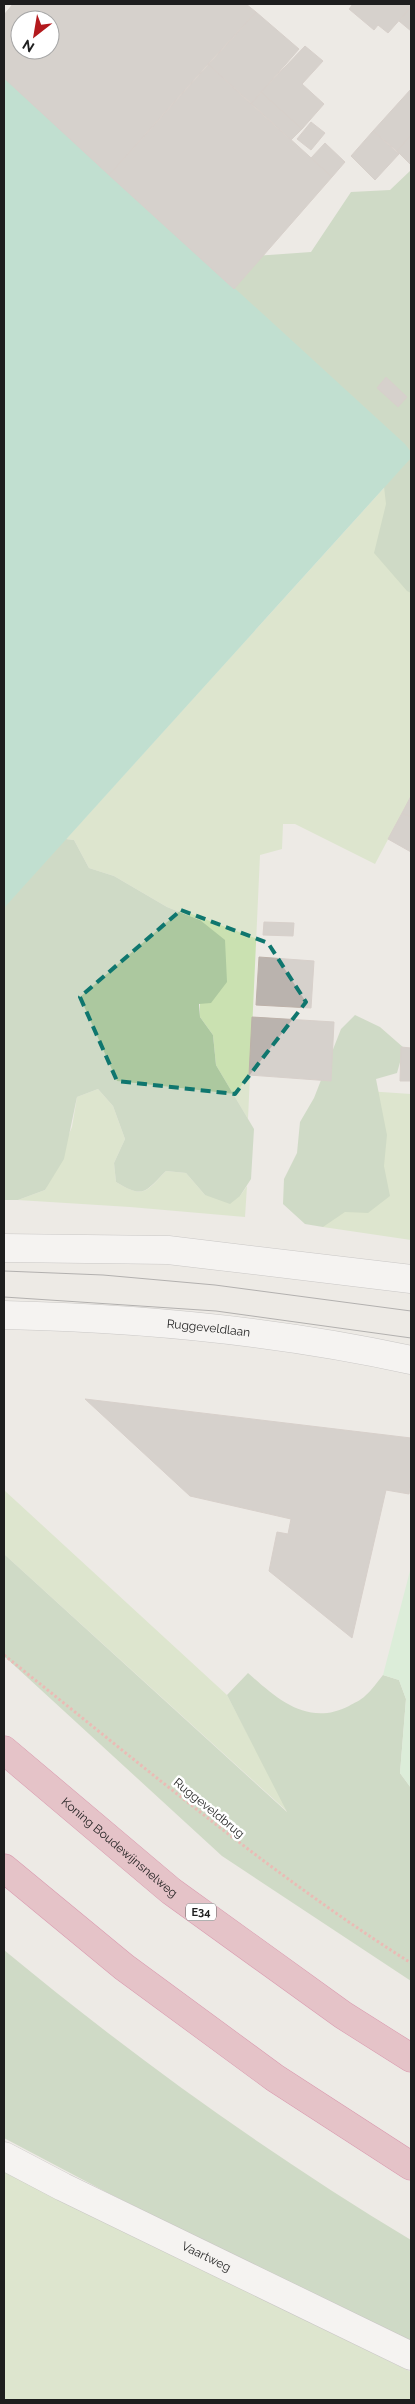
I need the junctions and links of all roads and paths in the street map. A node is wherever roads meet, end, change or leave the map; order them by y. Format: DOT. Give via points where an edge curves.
graph roads {
  1 [pos="4,1248"];
  2 [pos="411,1279"];
  3 [pos="4,1315"];
  4 [pos="411,1360"];
  5 [pos="4,1655"];
  6 [pos="4,1750"];
  7 [pos="4,1868"];
  8 [pos="411,1963"];
  9 [pos="411,2058"];
  10 [pos="4,2156"];
  11 [pos="411,2166"];
  12 [pos="411,2356"];
  1 -- 2 [label="street" via="168,1250"];
  3 -- 4 [label="street, Ruggeveldlaan" via="245,1332 346,1346"];
  5 -- 8 [label="path, Ruggeveldbrug" via="238,1842 348,1923"];
  6 -- 9 [label="highway, Koning Boudewijnsnelweg / E34" via="171,1890 343,2015"];
  7 -- 11 [label="highway" via="124,1967 267,2072"];
  10 -- 12 [label="street, Vaartweg" via="63,2188"];
}
